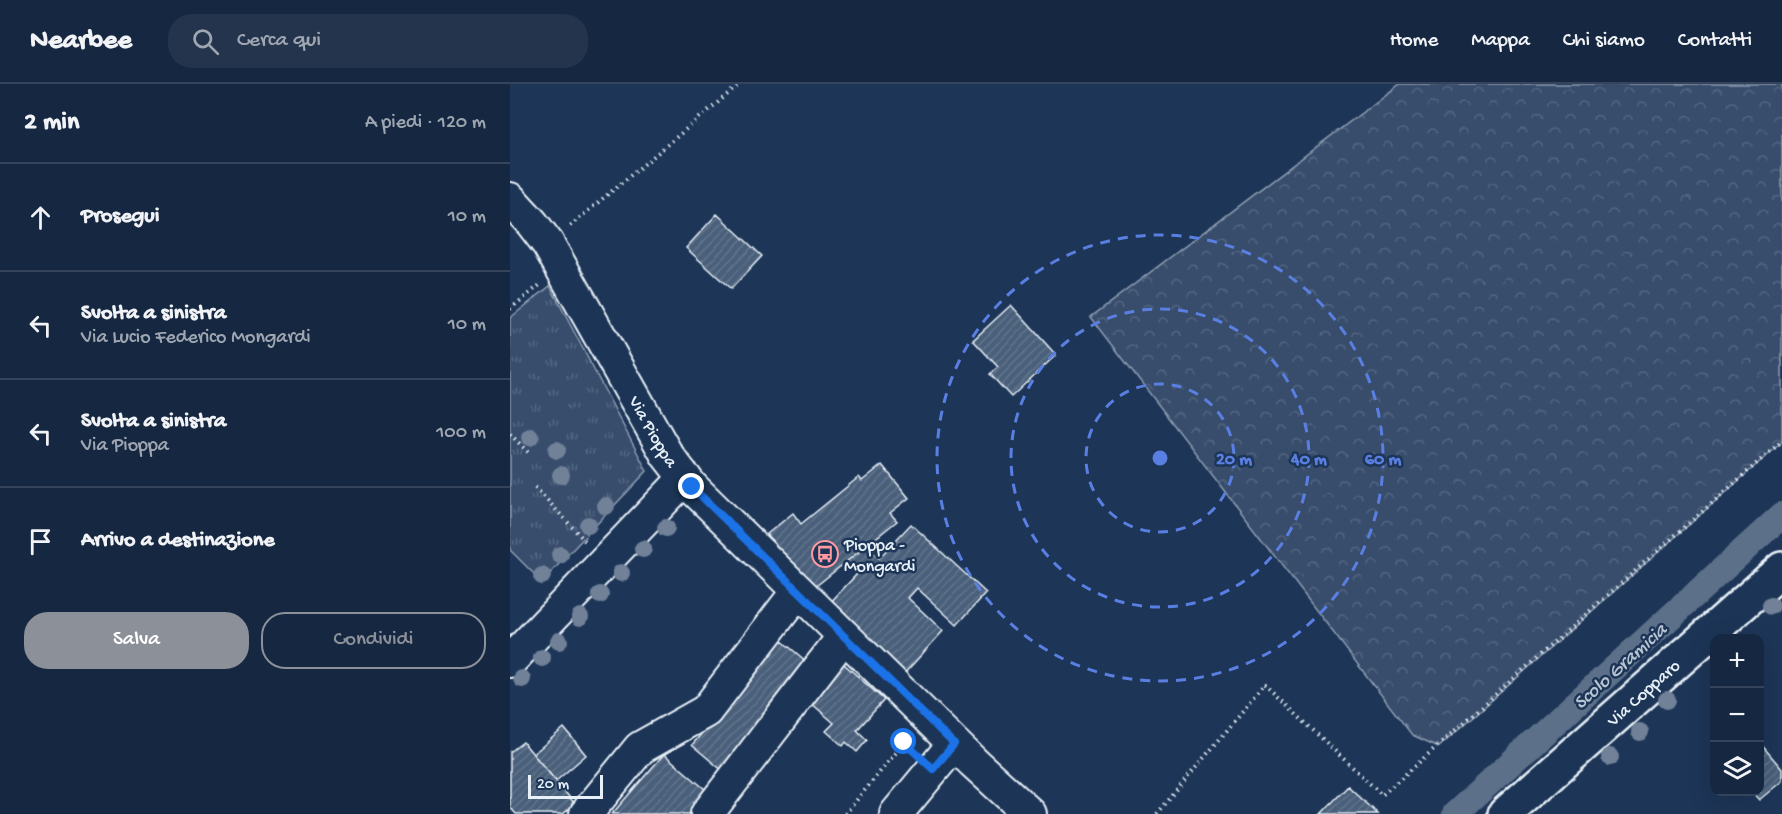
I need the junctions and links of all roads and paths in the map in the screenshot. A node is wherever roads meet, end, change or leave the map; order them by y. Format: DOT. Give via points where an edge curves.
graph roads {
  1 [pos="740,84"];
  2 [pos="510,199"];
  3 [pos="548,244"];
  4 [pos="542,283"];
  5 [pos="510,309"];
  6 [pos="510,434"];
  7 [pos="1782,441"];
  8 [pos="530,454"];
  9 [pos="685,478"];
  10 [pos="535,487"];
  11 [pos="605,562"];
  12 [pos="1782,569"];
  13 [pos="798,591"];
  14 [pos="844,636"];
  15 [pos="510,661"];
  16 [pos="954,744"];
  17 [pos="933,769"];
  18 [pos="586,814"];
  19 [pos="707,814"];
  20 [pos="845,814"];
  21 [pos="896,814"];
  22 [pos="1030,814"];
  23 [pos="1157,814"];
  24 [pos="1505,814"];
  1 -- 3 [label="path"];
  2 -- 3 [label="street, Via Pioppa"];
  3 -- 9 [label="street, Via Pioppa" via="662,447"];
  4 -- 5 [label="path"];
  6 -- 8 [label="path"];
  7 -- 23 [label="path" via="1382,795 1265,685"];
  9 -- 11 [label="street"];
  9 -- 13 [label="street, Via Pioppa"];
  10 -- 11 [label="path"];
  11 -- 15 [label="street"];
  12 -- 24 [label="main road, Via Copparo"];
  13 -- 14 [label="street, Via Pioppa"];
  13 -- 18 [label="street" via="706,711 640,748"];
  14 -- 16 [label="street, Via Pioppa"];
  14 -- 19 [label="street"];
  16 -- 17 [label="street"];
  16 -- 22 [label="street, Via Pioppa"];
  17 -- 20 [label="path" via="904,742"];
  17 -- 21 [label="street"];
}
